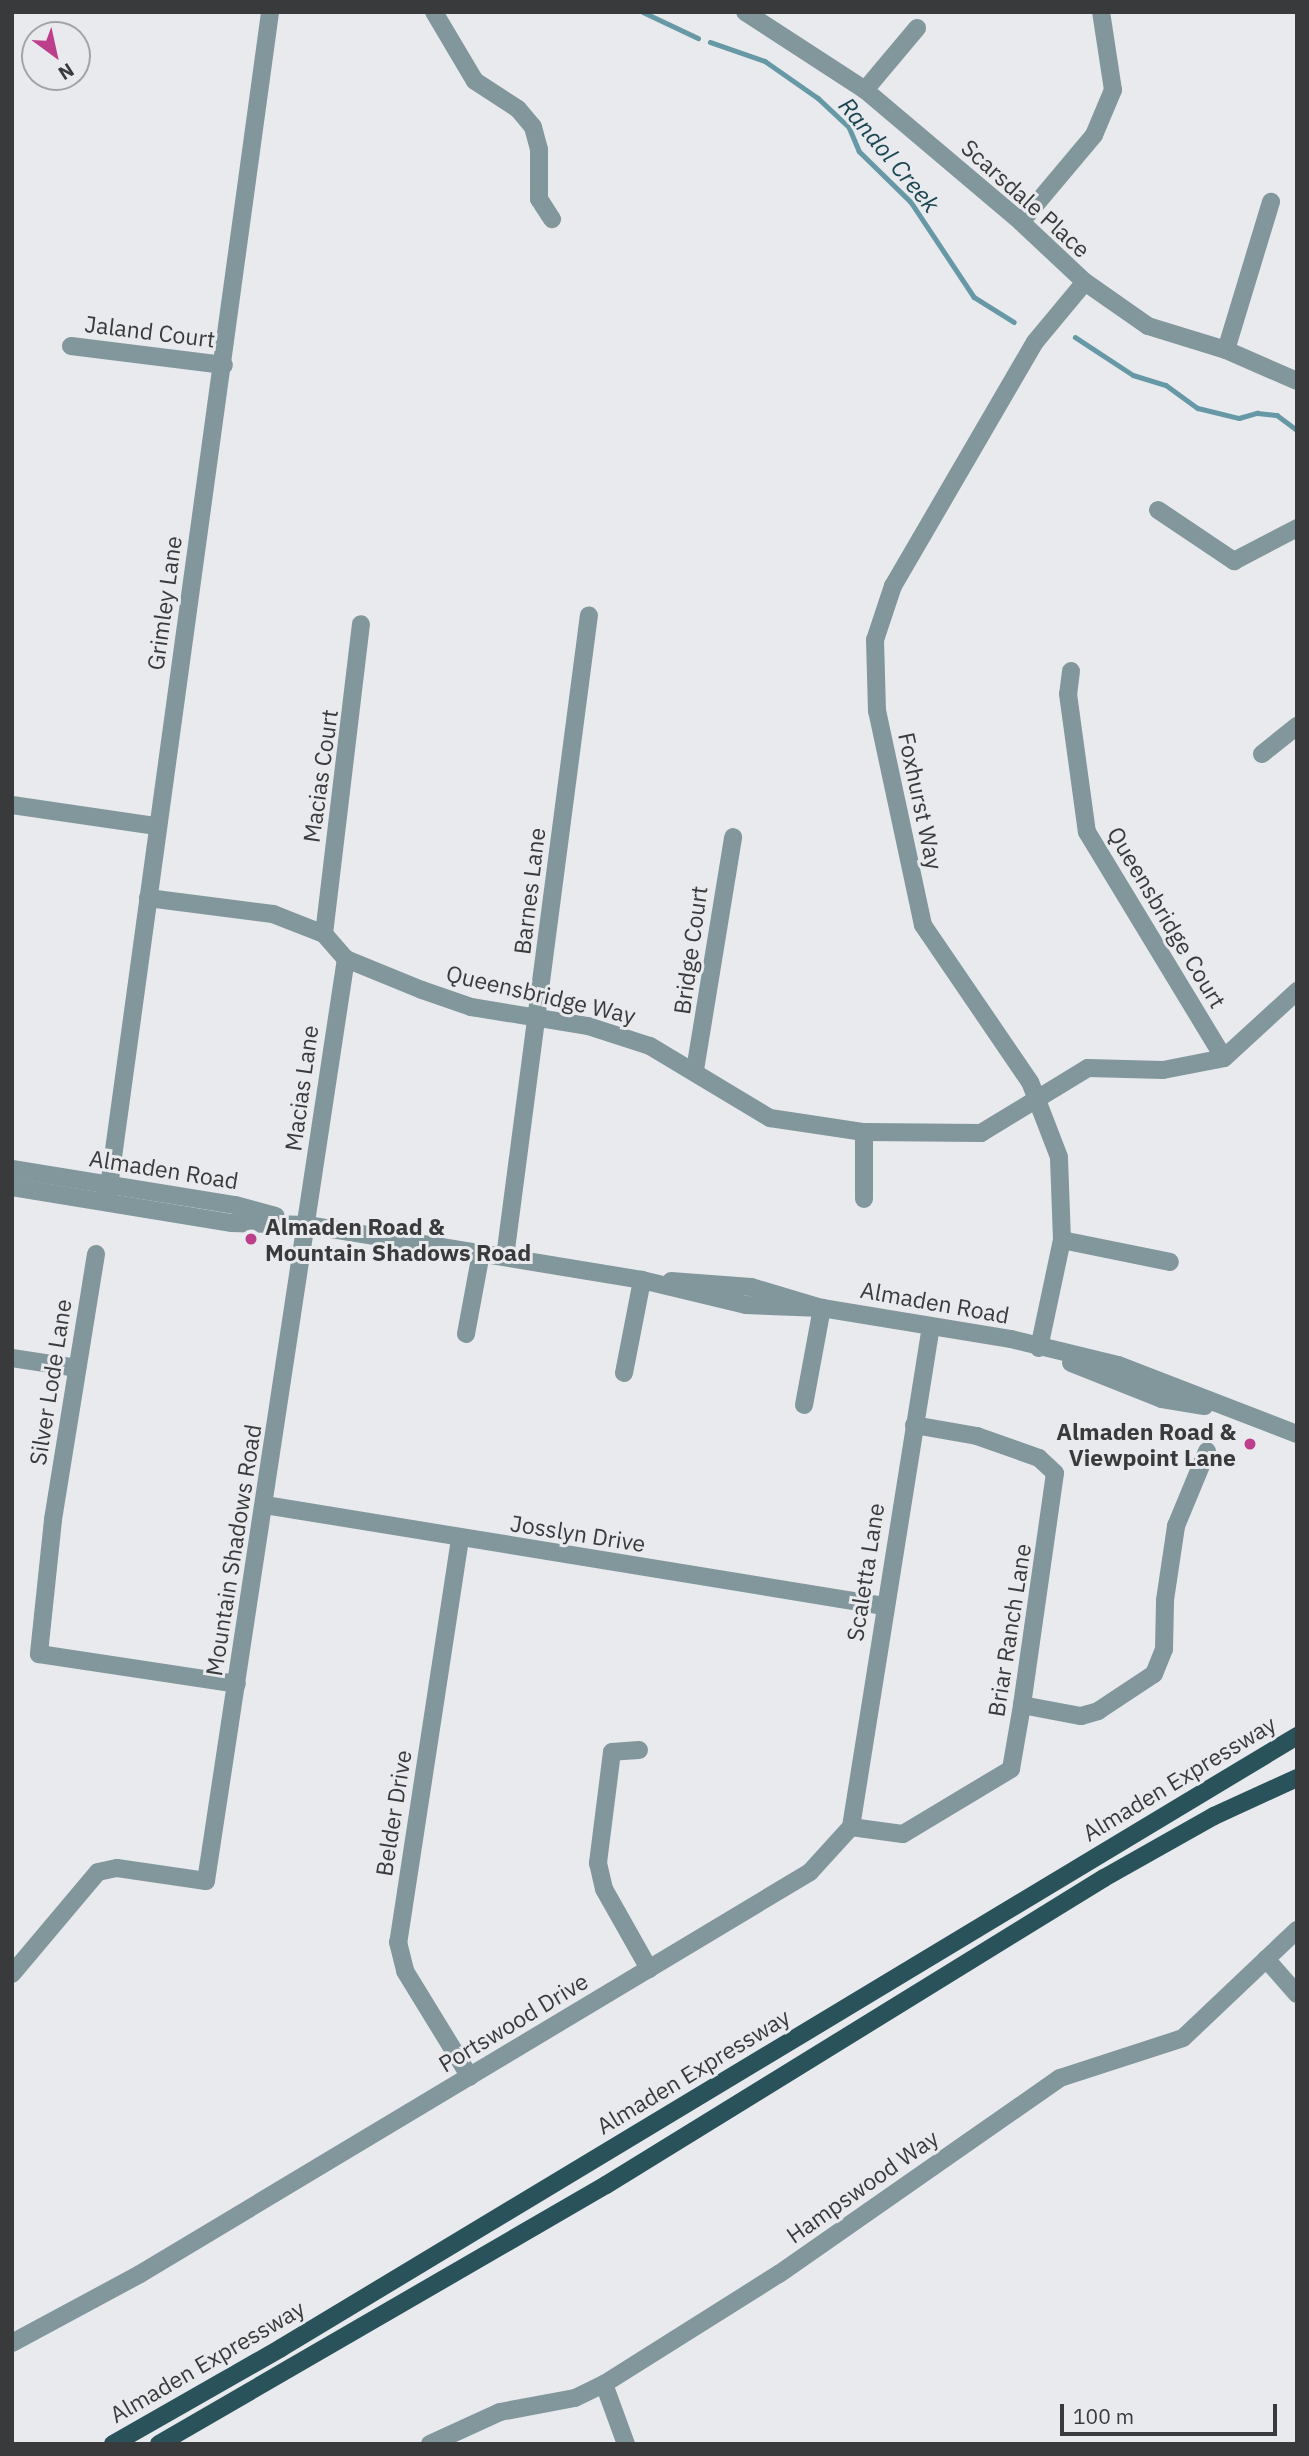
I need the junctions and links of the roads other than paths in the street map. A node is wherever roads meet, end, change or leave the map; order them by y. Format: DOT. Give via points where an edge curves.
graph roads {
  1 [pos="270,12"];
  2 [pos="434,12"];
  3 [pos="744,12"];
  4 [pos="1101,12"];
  5 [pos="917,28"];
  6 [pos="865,90"];
  7 [pos="1271,202"];
  8 [pos="552,219"];
  9 [pos="1021,222"];
  10 [pos="1085,282"];
  11 [pos="71,346"];
  12 [pos="1226,350"];
  13 [pos="224,365"];
  14 [pos="1297,381"];
  15 [pos="1158,510"];
  16 [pos="1297,528"];
  17 [pos="589,615"];
  18 [pos="361,624"];
  19 [pos="1070,671"];
  20 [pos="1297,726"];
  21 [pos="1262,754"];
  22 [pos="12,805"];
  23 [pos="156,826"];
  24 [pos="733,837"];
  25 [pos="148,898"];
  26 [pos="324,934"];
  27 [pos="346,959"];
  28 [pos="1297,991"];
  29 [pos="538,1017"];
  30 [pos="1224,1058"];
  31 [pos="695,1070"];
  32 [pos="1038,1101"];
  33 [pos="864,1132"];
  34 [pos="12,1169"];
  35 [pos="12,1187"];
  36 [pos="108,1193"];
  37 [pos="864,1199"];
  38 [pos="307,1225"];
  39 [pos="1062,1240"];
  40 [pos="481,1253"];
  41 [pos="96,1254"];
  42 [pos="505,1257"];
  43 [pos="1170,1262"];
  44 [pos="642,1280"];
  45 [pos="822,1308"];
  46 [pos="931,1326"];
  47 [pos="466,1334"];
  48 [pos="1039,1348"];
  49 [pos="12,1358"];
  50 [pos="77,1368"];
  51 [pos="624,1373"];
  52 [pos="804,1405"];
  53 [pos="914,1425"];
  54 [pos="1296,1430"];
  55 [pos="1208,1451"];
  56 [pos="265,1505"];
  57 [pos="460,1539"];
  58 [pos="884,1606"];
  59 [pos="237,1684"];
  60 [pos="1022,1705"];
  61 [pos="1297,1736"];
  62 [pos="639,1750"];
  63 [pos="1297,1778"];
  64 [pos="851,1826"];
  65 [pos="1297,1930"];
  66 [pos="1266,1959"];
  67 [pos="649,1969"];
  68 [pos="12,1974"];
  69 [pos="1297,1993"];
  70 [pos="470,2077"];
  71 [pos="12,2343"];
  72 [pos="604,2384"];
  73 [pos="113,2444"];
  74 [pos="159,2444"];
  75 [pos="430,2444"];
  76 [pos="626,2444"];
  1 -- 13 [label="street, Grimley Lane"];
  2 -- 8 [label="street" via="475,80 518,109 533,127 539,150 539,199"];
  3 -- 6 [label="street, Scarsdale Place"];
  4 -- 9 [label="street" via="1113,90 1094,135"];
  5 -- 6 [label="street"];
  6 -- 9 [label="street, Scarsdale Place"];
  7 -- 12 [label="street"];
  9 -- 10 [label="street, Scarsdale Place"];
  10 -- 12 [label="street, Scarsdale Place" via="1148,326"];
  10 -- 32 [label="street, Foxhurst Way" via="1028,353 893,586 875,640 877,710 923,925 1030,1082"];
  11 -- 13 [label="street, Jaland Court"];
  12 -- 14 [label="street, Scarsdale Place"];
  13 -- 23 [label="street, Grimley Lane"];
  15 -- 16 [label="street" via="1234,561"];
  17 -- 29 [label="street, Barnes Lane"];
  18 -- 26 [label="street, Macias Court"];
  19 -- 30 [label="street, Queensbridge Court" via="1068,694 1087,832"];
  20 -- 21 [label="street"];
  22 -- 23 [label="street"];
  23 -- 25 [label="street, Grimley Lane"];
  24 -- 31 [label="street, Bridge Court"];
  25 -- 26 [label="street, Queensbridge Way" via="273,914"];
  25 -- 36 [label="street, Grimley Lane"];
  26 -- 27 [label="street, Queensbridge Way"];
  27 -- 29 [label="street, Queensbridge Way" via="471,1007"];
  27 -- 38 [label="street, Macias Lane"];
  28 -- 30 [label="street"];
  29 -- 31 [label="street, Queensbridge Way" via="588,1026 650,1046"];
  29 -- 42 [label="street, Barnes Lane"];
  30 -- 32 [label="street, Queensbridge Way" via="1163,1070 1088,1068"];
  31 -- 33 [label="street, Queensbridge Way" via="770,1118"];
  32 -- 33 [label="street, Queensbridge Way" via="981,1133"];
  32 -- 39 [label="street, Foxhurst Way" via="1059,1157"];
  33 -- 37 [label="street"];
  34 -- 36 [label="street, Almaden Road"];
  35 -- 36 [label="street, Almaden Road"];
  36 -- 38 [label="street, Almaden Road" via="235,1205"];
  38 -- 40 [label="street, Almaden Road"];
  38 -- 56 [label="street, Mountain Shadows Road"];
  39 -- 43 [label="street"];
  39 -- 48 [label="street, Foxhurst Way"];
  40 -- 42 [label="street, Almaden Road"];
  40 -- 47 [label="street"];
  41 -- 50 [label="street, Silver Lode Lane"];
  42 -- 44 [label="street, Almaden Road"];
  44 -- 45 [label="street, Almaden Road" via="746,1305"];
  44 -- 51 [label="street"];
  45 -- 46 [label="street, Almaden Road"];
  45 -- 52 [label="street"];
  46 -- 48 [label="street, Almaden Road"];
  46 -- 53 [label="street, Scaletta Lane"];
  48 -- 54 [label="street, Almaden Road" via="1118,1365 1224,1409"];
  49 -- 50 [label="street"];
  50 -- 59 [label="street, Silver Lode Lane" via="52,1520 39,1654"];
  53 -- 58 [label="street, Scaletta Lane"];
  53 -- 60 [label="street, Briar Ranch Lane" via="977,1437 1040,1458 1055,1473"];
  55 -- 60 [label="street" via="1175,1526 1164,1650 1154,1674 1098,1711 1081,1716"];
  56 -- 57 [label="street, Josslyn Drive"];
  56 -- 59 [label="street, Mountain Shadows Road"];
  57 -- 58 [label="street, Josslyn Drive"];
  57 -- 70 [label="street, Belder Drive" via="398,1942 405,1971"];
  58 -- 64 [label="street, Scaletta Lane"];
  59 -- 68 [label="street, Mountain Shadows Road" via="205,1881 117,1868 98,1872"];
  60 -- 64 [label="street, Briar Ranch Lane" via="1011,1769 903,1834"];
  61 -- 73 [label="main road, Almaden Expressway" via="281,2348"];
  62 -- 67 [label="street" via="612,1752 598,1863 604,1889"];
  63 -- 74 [label="main road, Almaden Expressway" via="1214,1816 1104,1878 607,2185"];
  64 -- 67 [label="street, Portswood Drive" via="810,1872"];
  65 -- 66 [label="street, Hampswood Way"];
  66 -- 69 [label="street"];
  66 -- 72 [label="street, Hampswood Way" via="1183,2038 1059,2078 779,2274"];
  67 -- 70 [label="street, Portswood Drive"];
  70 -- 71 [label="street, Portswood Drive" via="189,2245"];
  72 -- 75 [label="street, Hampswood Way" via="575,2398 500,2412"];
  72 -- 76 [label="street"];
}
